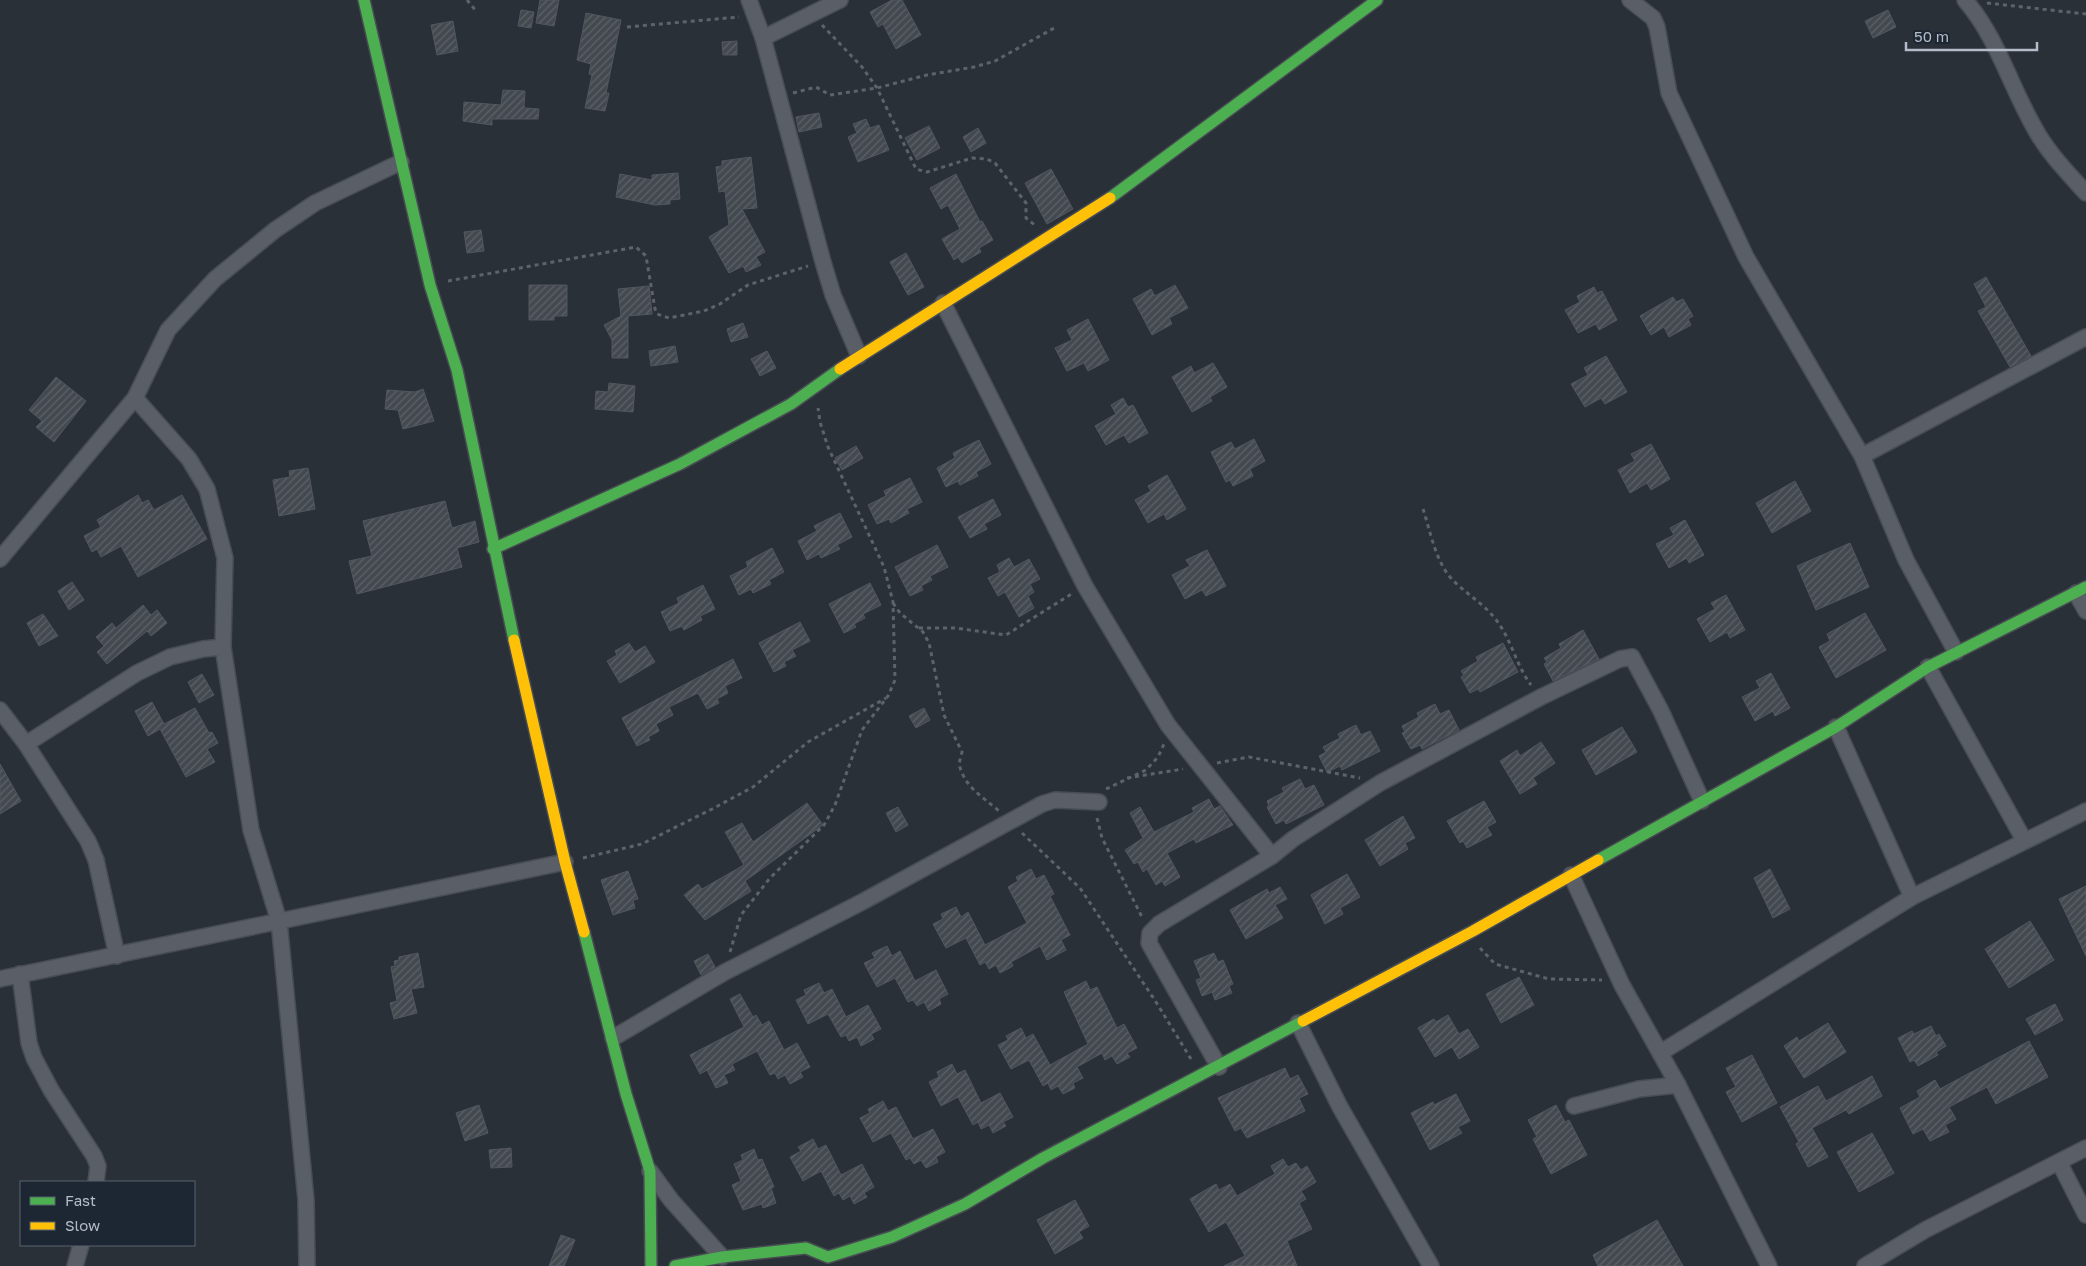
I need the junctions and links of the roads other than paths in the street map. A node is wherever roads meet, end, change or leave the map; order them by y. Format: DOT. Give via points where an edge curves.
graph roads {
  1 [pos="364,0"];
  2 [pos="749,0"];
  3 [pos="840,0"];
  4 [pos="1377,0"];
  5 [pos="1630,0"];
  6 [pos="1965,0"];
  7 [pos="763,38"];
  8 [pos="400,162"];
  9 [pos="2086,193"];
  10 [pos="943,302"];
  11 [pos="2086,336"];
  12 [pos="859,356"];
  13 [pos="135,398"];
  14 [pos="1862,456"];
  15 [pos="493,549"];
  16 [pos="0,560"];
  17 [pos="2081,590"];
  18 [pos="2086,611"];
  19 [pos="223,647"];
  20 [pos="1956,652"];
  21 [pos="1928,667"];
  22 [pos="0,710"];
  23 [pos="1836,727"];
  24 [pos="26,744"];
  25 [pos="1702,801"];
  26 [pos="1099,802"];
  27 [pos="2086,811"];
  28 [pos="2024,840"];
  29 [pos="1272,856"];
  30 [pos="565,862"];
  31 [pos="1570,875"];
  32 [pos="1912,897"];
  33 [pos="279,921"];
  34 [pos="117,956"];
  35 [pos="20,974"];
  36 [pos="0,979"];
  37 [pos="1298,1023"];
  38 [pos="613,1038"];
  39 [pos="1660,1053"];
  40 [pos="1219,1067"];
  41 [pos="1678,1085"];
  42 [pos="1574,1106"];
  43 [pos="2086,1148"];
  44 [pos="2059,1162"];
  45 [pos="650,1171"];
  46 [pos="96,1181"];
  47 [pos="2086,1215"];
  48 [pos="81,1246"];
  49 [pos="722,1257"];
  50 [pos="830,1262"];
  51 [pos="75,1266"];
  52 [pos="307,1266"];
  53 [pos="651,1266"];
  54 [pos="675,1266"];
  55 [pos="1431,1266"];
  56 [pos="1769,1266"];
  57 [pos="1865,1266"];
  1 -- 8 [label="street"];
  2 -- 7 [label="street"];
  3 -- 7 [label="street"];
  4 -- 10 [label="street" via="1095,210"];
  5 -- 14 [label="street" via="1653,18 1658,27 1669,93 1738,240"];
  6 -- 9 [label="street" via="1987,30 2034,128"];
  7 -- 12 [label="street" via="822,262"];
  8 -- 13 [label="street" via="315,203 275,230 215,279 168,330"];
  8 -- 15 [label="street" via="430,285 458,370"];
  10 -- 12 [label="street"];
  10 -- 29 [label="street" via="1084,586 1168,725"];
  11 -- 14 [label="street"];
  12 -- 15 [label="street" via="791,404 680,464"];
  13 -- 16 [label="street"];
  13 -- 19 [label="street" via="189,459 208,489 225,558"];
  14 -- 20 [label="street" via="1906,560"];
  15 -- 30 [label="street"];
  17 -- 18 [label="street"];
  17 -- 20 [label="street"];
  19 -- 24 [label="street" via="170,656 137,673"];
  19 -- 33 [label="street" via="252,830"];
  20 -- 21 [label="street"];
  21 -- 23 [label="street"];
  21 -- 28 [label="street"];
  22 -- 24 [label="street"];
  23 -- 25 [label="street"];
  23 -- 32 [label="street"];
  24 -- 34 [label="street" via="88,841 96,860"];
  25 -- 29 [label="street" via="1632,657 1620,659 1541,697 1380,783"];
  25 -- 31 [label="street"];
  26 -- 38 [label="street" via="1055,800 725,972"];
  27 -- 28 [label="street"];
  28 -- 32 [label="street"];
  29 -- 40 [label="street" via="1159,924 1150,933 1149,943"];
  30 -- 33 [label="street"];
  30 -- 38 [label="street"];
  31 -- 37 [label="street"];
  31 -- 39 [label="street" via="1622,986"];
  32 -- 39 [label="street"];
  33 -- 34 [label="street"];
  33 -- 52 [label="street" via="306,1200"];
  34 -- 35 [label="street"];
  35 -- 36 [label="street"];
  35 -- 46 [label="street" via="29,1043 51,1090 94,1156 98,1166"];
  37 -- 40 [label="street"];
  37 -- 55 [label="street" via="1340,1107"];
  38 -- 45 [label="street"];
  39 -- 41 [label="street"];
  40 -- 50 [label="street" via="1043,1158 965,1204"];
  41 -- 42 [label="street" via="1639,1089"];
  41 -- 56 [label="street"];
  43 -- 44 [label="street"];
  44 -- 47 [label="street"];
  44 -- 57 [label="street" via="1925,1230"];
  45 -- 49 [label="street" via="671,1200"];
  45 -- 53 [label="street"];
  48 -- 51 [label="street"];
  49 -- 50 [label="street" via="806,1248"];
  49 -- 54 [label="street"];
}
